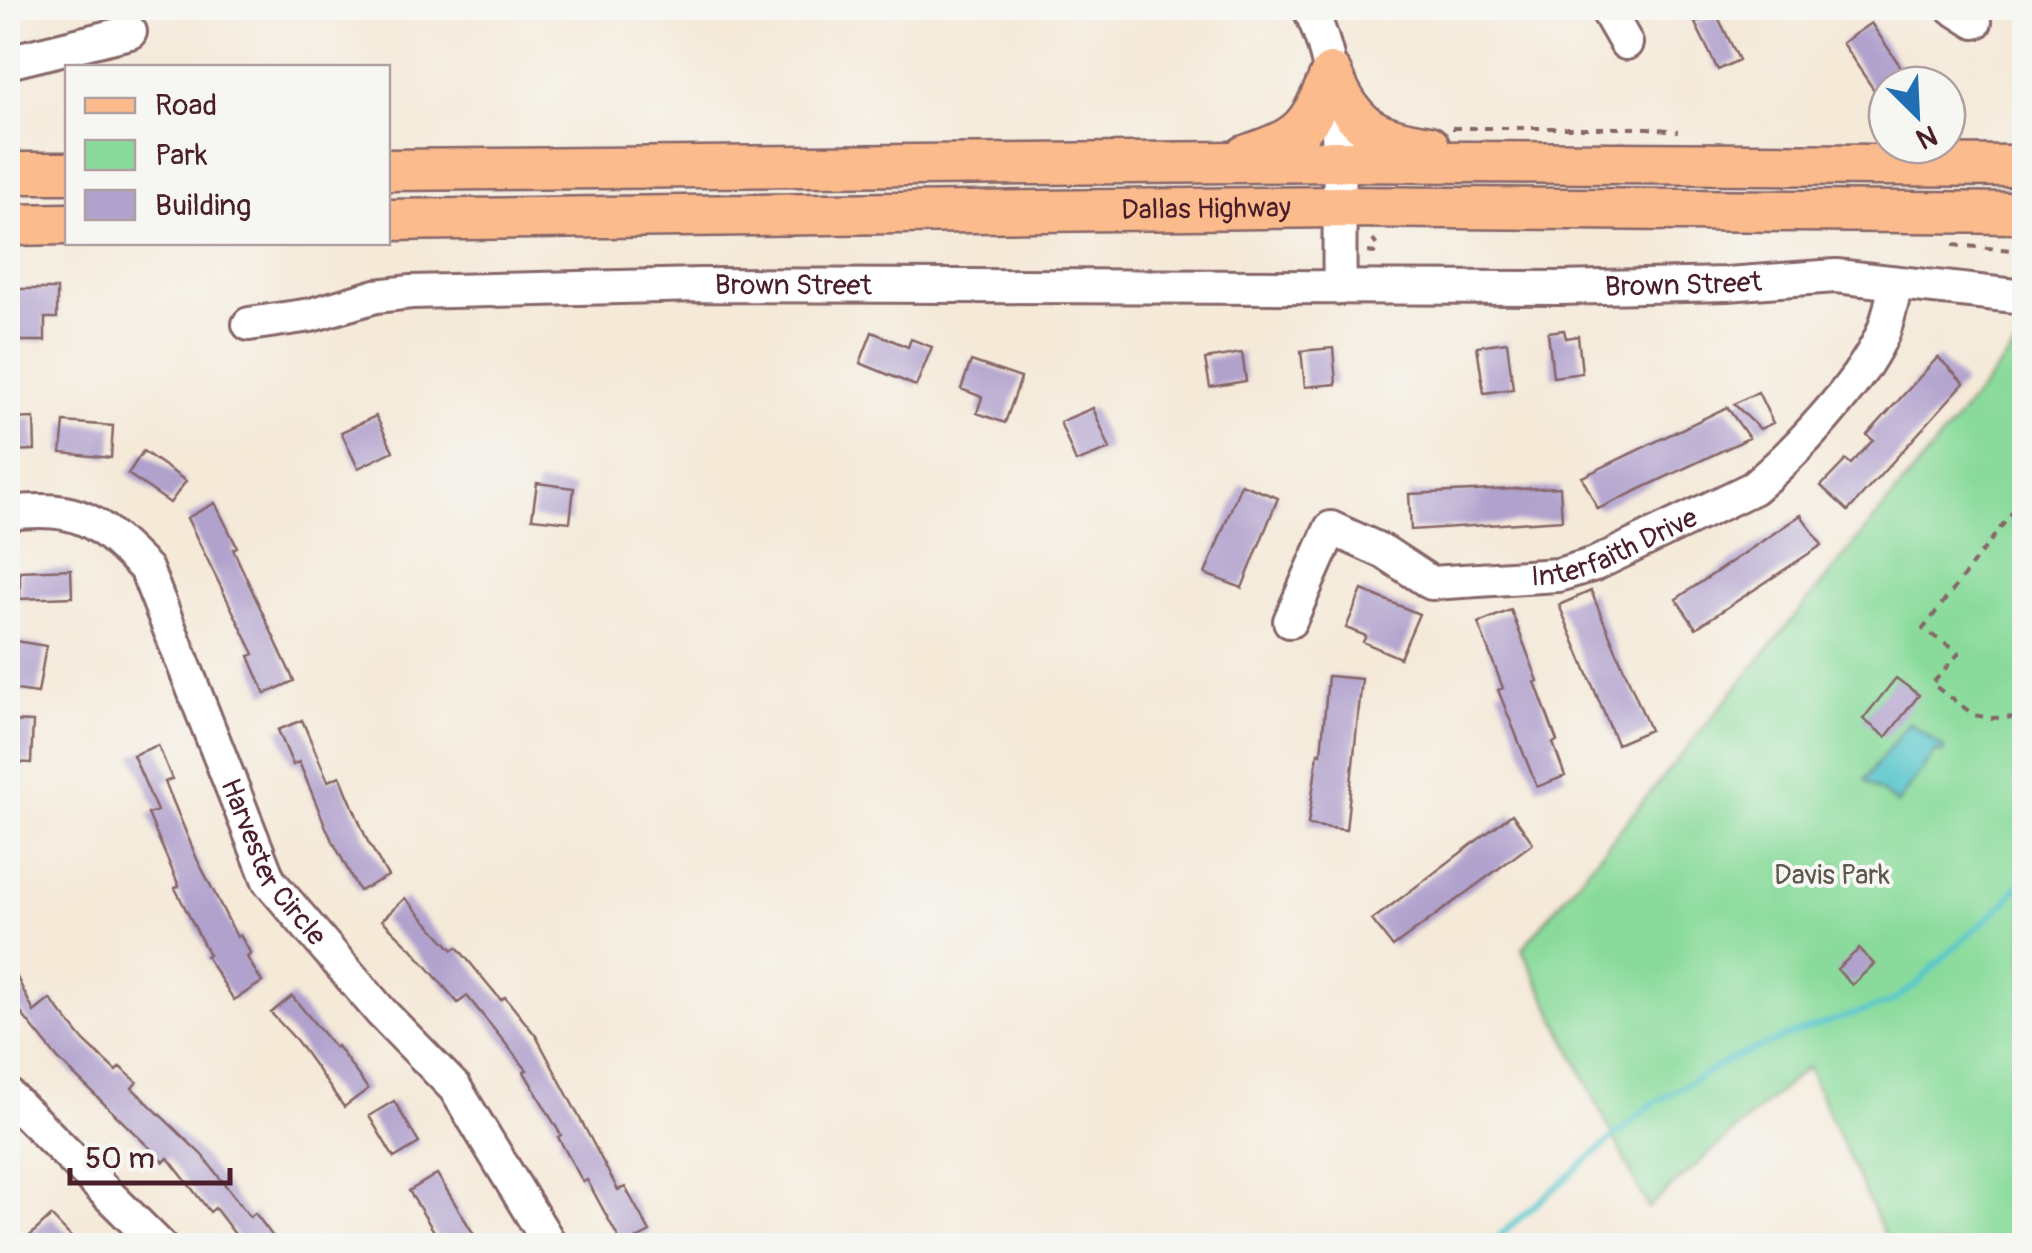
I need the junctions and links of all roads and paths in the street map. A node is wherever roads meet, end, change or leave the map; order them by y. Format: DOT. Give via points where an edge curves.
graph roads {
  1 [pos="1309,8"];
  2 [pos="1606,8"];
  3 [pos="130,32"];
  4 [pos="1626,43"];
  5 [pos="8,62"];
  6 [pos="1330,74"];
  7 [pos="1338,161"];
  8 [pos="1527,162"];
  9 [pos="1223,164"];
  10 [pos="2024,166"];
  11 [pos="390,170"];
  12 [pos="8,173"];
  13 [pos="65,173"];
  14 [pos="1338,207"];
  15 [pos="2024,214"];
  16 [pos="390,220"];
  17 [pos="65,224"];
  18 [pos="8,225"];
  19 [pos="1373,240"];
  20 [pos="1368,252"];
  21 [pos="1896,283"];
  22 [pos="1340,288"];
  23 [pos="2024,297"];
  24 [pos="248,324"];
  25 [pos="2024,497"];
  26 [pos="8,513"];
  27 [pos="1290,621"];
  28 [pos="2024,717"];
  29 [pos="2024,745"];
  30 [pos="2024,766"];
  31 [pos="8,1095"];
  32 [pos="158,1245"];
  33 [pos="551,1246"];
  1 -- 6 [label="street"];
  2 -- 4 [label="street"];
  3 -- 5 [label="street"];
  6 -- 7 [label="street"];
  6 -- 8 [label="main road" via="1356,118 1383,137"];
  6 -- 9 [label="main road" via="1314,113 1294,136"];
  7 -- 8 [label="main road, Dallas Highway"];
  7 -- 9 [label="main road, Dallas Highway"];
  7 -- 14 [label="street"];
  8 -- 10 [label="main road, Dallas Highway"];
  9 -- 11 [label="main road, Dallas Highway"];
  12 -- 13 [label="main road"];
  14 -- 15 [label="main road, Dallas Highway"];
  14 -- 16 [label="main road, Dallas Highway"];
  14 -- 22 [label="street"];
  17 -- 18 [label="main road"];
  19 -- 20 [label="path" via="1378,246"];
  21 -- 22 [label="street, Brown Street" via="1836,276 1708,285"];
  21 -- 23 [label="street, Brown Street"];
  21 -- 27 [label="street, Interfaith Drive" via="1866,364 1753,488 1595,564 1558,574 1432,583 1331,528"];
  22 -- 24 [label="street, Brown Street" via="700,285 411,292"];
  25 -- 28 [label="path" via="1923,629 1959,652 1932,684 1974,715"];
  26 -- 33 [label="street, Harvester Circle" via="78,514 112,535 146,569 269,881 455,1088"];
  29 -- 30 [label="path" via="2016,769"];
  31 -- 32 [label="street"];
}
